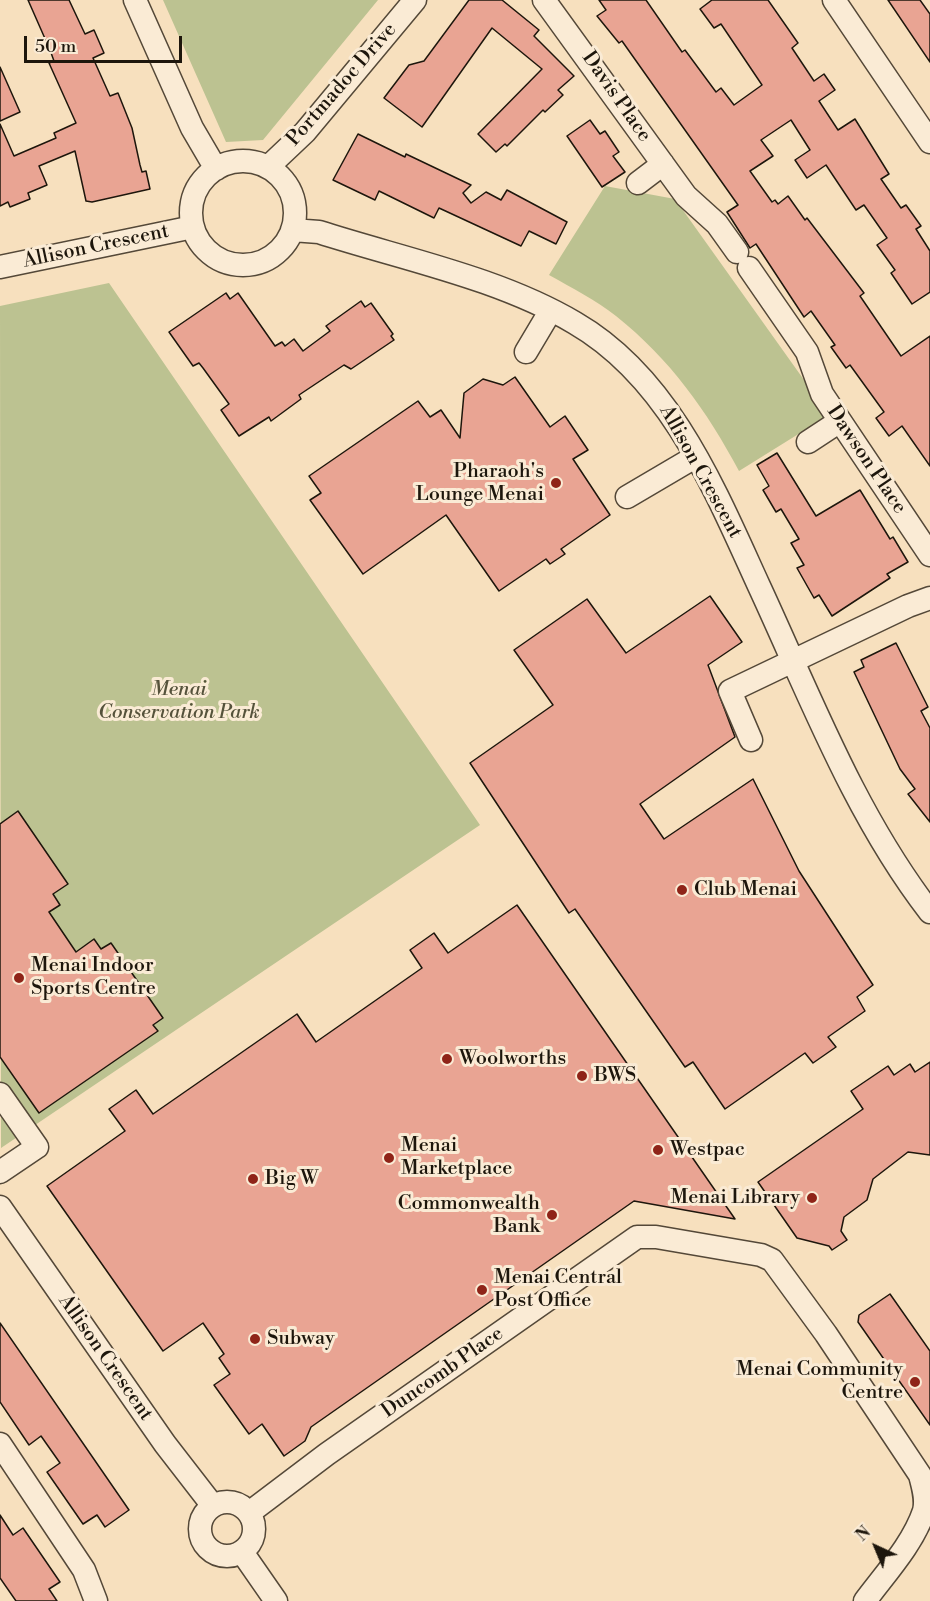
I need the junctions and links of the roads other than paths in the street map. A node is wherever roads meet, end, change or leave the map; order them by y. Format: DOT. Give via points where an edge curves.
graph roads {
  1 [pos="135,0"];
  2 [pos="415,0"];
  3 [pos="544,0"];
  4 [pos="834,0"];
  5 [pos="930,141"];
  6 [pos="663,164"];
  7 [pos="268,167"];
  8 [pos="216,169"];
  9 [pos="638,183"];
  10 [pos="193,227"];
  11 [pos="292,230"];
  12 [pos="743,260"];
  13 [pos="0,267"];
  14 [pos="551,310"];
  15 [pos="526,352"];
  16 [pos="840,421"];
  17 [pos="808,442"];
  18 [pos="695,457"];
  19 [pos="627,497"];
  20 [pos="930,555"];
  21 [pos="930,598"];
  22 [pos="794,662"];
  23 [pos="751,740"];
  24 [pos="930,912"];
  25 [pos="0,1094"];
  26 [pos="0,1172"];
  27 [pos="0,1207"];
  28 [pos="0,1444"];
  29 [pos="213,1506"];
  30 [pos="249,1513"];
  31 [pos="242,1552"];
  32 [pos="96,1601"];
  33 [pos="276,1601"];
  34 [pos="865,1601"];
  1 -- 8 [label="street" via="192,128"];
  2 -- 7 [label="street, Portmadoc Drive" via="304,132"];
  3 -- 6 [label="street, Davis Place"];
  4 -- 5 [label="street"];
  6 -- 9 [label="street"];
  6 -- 12 [label="street, Davis Place" via="686,196 717,224"];
  7 -- 8 [label="street" via="236,162"];
  7 -- 11 [label="street" via="278,174 291,194 295,218"];
  8 -- 10 [label="street" via="205,177 195,194"];
  10 -- 11 [label="street" via="208,252 234,265 263,261 285,243"];
  10 -- 13 [label="street, Allison Crescent"];
  11 -- 14 [label="street, Allison Crescent" via="319,232 500,288"];
  12 -- 16 [label="street, Dawson Place" via="807,352 822,394"];
  14 -- 15 [label="street"];
  14 -- 18 [label="street, Allison Crescent" via="600,339 643,380 678,426"];
  16 -- 17 [label="street"];
  16 -- 20 [label="street, Dawson Place"];
  18 -- 19 [label="street"];
  18 -- 22 [label="street, Allison Crescent"];
  21 -- 22 [label="street"];
  22 -- 23 [label="street" via="730,691"];
  22 -- 24 [label="street, Allison Crescent" via="865,812"];
  25 -- 26 [label="street" via="37,1147"];
  27 -- 29 [label="street, Allison Crescent" via="165,1444"];
  28 -- 32 [label="street" via="84,1570"];
  29 -- 30 [label="street" via="230,1502"];
  29 -- 31 [label="street" via="202,1519 204,1544 219,1555"];
  30 -- 31 [label="street" via="254,1533"];
  30 -- 34 [label="street, Duncomb Place" via="637,1237 656,1237 772,1260 920,1475 925,1492 924,1510 914,1532"];
  31 -- 33 [label="street"];
}
